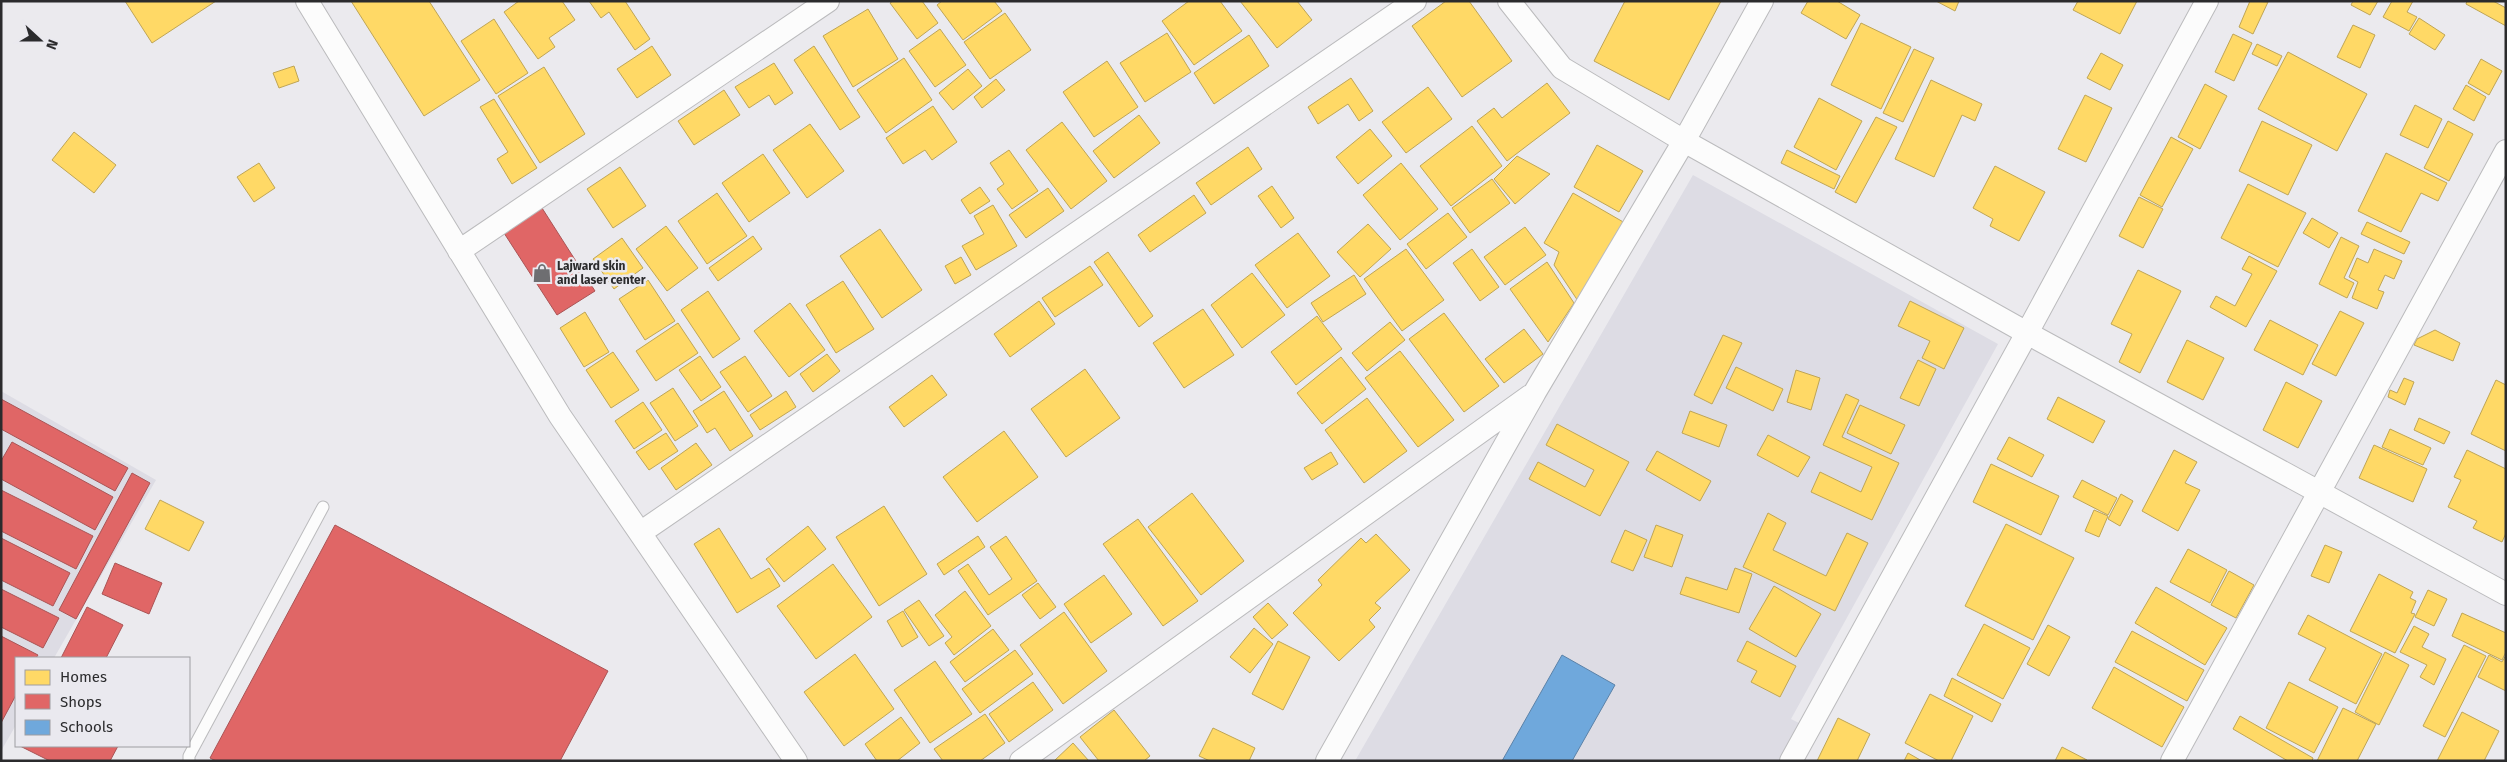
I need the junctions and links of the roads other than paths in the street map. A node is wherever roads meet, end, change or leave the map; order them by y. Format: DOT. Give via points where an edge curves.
graph roads {
  1 [pos="307,1"];
  2 [pos="828,1"];
  3 [pos="1415,1"];
  4 [pos="1509,1"];
  5 [pos="1762,1"];
  6 [pos="2207,1"];
  7 [pos="1684,141"];
  8 [pos="2506,151"];
  9 [pos="459,251"];
  10 [pos="2027,333"];
  11 [pos="1535,392"];
  12 [pos="2319,491"];
  13 [pos="323,507"];
  14 [pos="640,533"];
  15 [pos="2506,594"];
  16 [pos="188,761"];
  17 [pos="796,761"];
  18 [pos="1021,761"];
  19 [pos="1327,761"];
  20 [pos="1791,761"];
  21 [pos="2172,761"];
  1 -- 9 [label="street"];
  2 -- 9 [label="street"];
  3 -- 14 [label="street"];
  4 -- 7 [label="street" via="1562,68"];
  5 -- 7 [label="street"];
  6 -- 10 [label="street"];
  7 -- 10 [label="street"];
  7 -- 11 [label="street"];
  8 -- 12 [label="street"];
  9 -- 14 [label="street" via="560,416"];
  10 -- 12 [label="street"];
  10 -- 20 [label="street"];
  11 -- 18 [label="street"];
  11 -- 19 [label="street"];
  12 -- 15 [label="street"];
  12 -- 21 [label="street"];
  13 -- 16 [label="lane"];
  14 -- 17 [label="street"];
}
